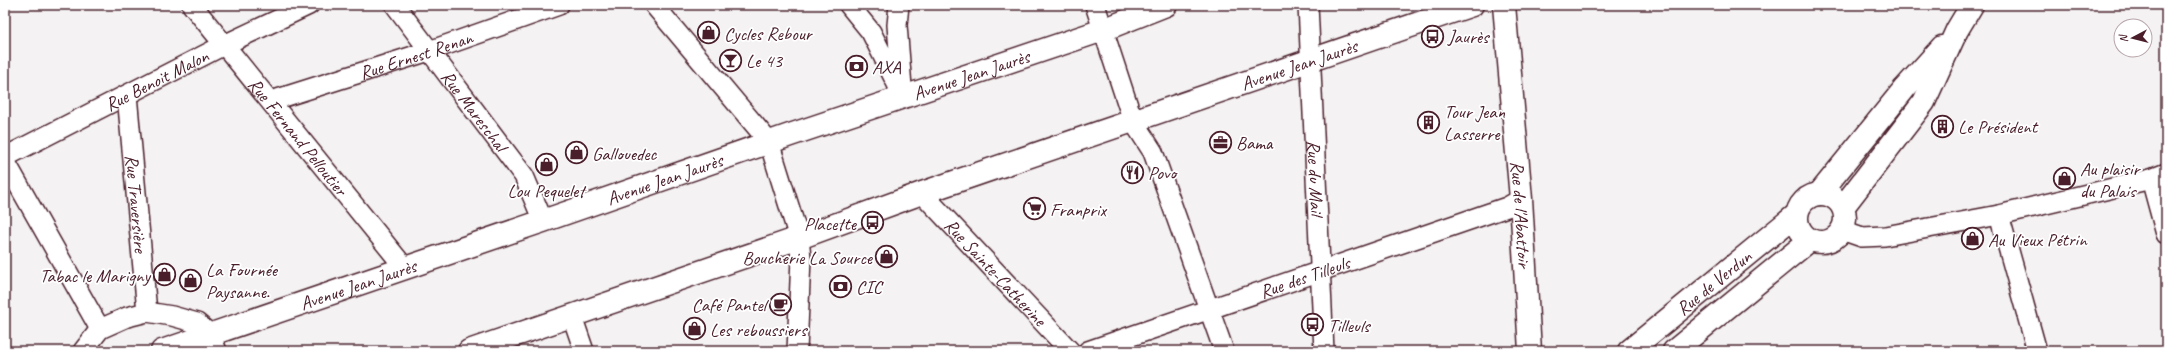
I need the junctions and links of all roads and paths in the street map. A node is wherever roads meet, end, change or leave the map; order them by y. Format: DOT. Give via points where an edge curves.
graph roads {
  1 [pos="192,5"];
  2 [pos="309,5"];
  3 [pos="395,5"];
  4 [pos="559,5"];
  5 [pos="654,5"];
  6 [pos="850,5"];
  7 [pos="899,5"];
  8 [pos="1094,5"];
  9 [pos="1166,5"];
  10 [pos="1308,5"];
  11 [pos="1472,5"];
  12 [pos="1504,5"];
  13 [pos="1972,5"];
  14 [pos="897,25"];
  15 [pos="1103,30"];
  16 [pos="1957,30"];
  17 [pos="871,32"];
  18 [pos="224,45"];
  19 [pos="429,51"];
  20 [pos="1310,60"];
  21 [pos="127,95"];
  22 [pos="903,96"];
  23 [pos="271,101"];
  24 [pos="1133,121"];
  25 [pos="768,142"];
  26 [pos="5,157"];
  27 [pos="5,161"];
  28 [pos="2159,176"];
  29 [pos="922,193"];
  30 [pos="1819,194"];
  31 [pos="1521,199"];
  32 [pos="1843,207"];
  33 [pos="1797,214"];
  34 [pos="1999,215"];
  35 [pos="543,221"];
  36 [pos="1842,230"];
  37 [pos="2166,234"];
  38 [pos="799,238"];
  39 [pos="1810,240"];
  40 [pos="405,268"];
  41 [pos="1320,272"];
  42 [pos="1209,310"];
  43 [pos="147,312"];
  44 [pos="572,316"];
  45 [pos="100,329"];
  46 [pos="213,342"];
  47 [pos="83,351"];
  48 [pos="162,351"];
  49 [pos="469,351"];
  50 [pos="584,351"];
  51 [pos="797,351"];
  52 [pos="1070,351"];
  53 [pos="1088,351"];
  54 [pos="1224,351"];
  55 [pos="1324,351"];
  56 [pos="1530,351"];
  57 [pos="1629,351"];
  58 [pos="1674,351"];
  59 [pos="2037,351"];
  1 -- 18 [label="street, Rue Fernand Pelloutier"];
  2 -- 18 [label="street, Rue Benoit Malon"];
  3 -- 19 [label="street, Rue Mareschal"];
  4 -- 19 [label="street, Rue Ernest Renan"];
  5 -- 25 [label="street"];
  6 -- 17 [label="street"];
  7 -- 14 [label="street"];
  8 -- 15 [label="street"];
  9 -- 15 [label="main road, Avenue Jean Jaurès"];
  10 -- 20 [label="street, Rue du Mail"];
  11 -- 20 [label="main road, Avenue Jean Jaurès"];
  12 -- 31 [label="main road, Rue de l'Abattoir"];
  13 -- 16 [label="main road, Rue de Verdun"];
  14 -- 17 [label="street"];
  14 -- 22 [label="street"];
  15 -- 22 [label="main road, Avenue Jean Jaurès"];
  15 -- 24 [label="street"];
  16 -- 30 [label="main road, Rue de Verdun" via="1905,88"];
  16 -- 32 [label="main road, Rue de Verdun" via="1924,102"];
  17 -- 22 [label="street"];
  18 -- 21 [label="street, Rue Benoit Malon"];
  18 -- 23 [label="street, Rue Fernand Pelloutier"];
  19 -- 23 [label="street, Rue Ernest Renan"];
  19 -- 35 [label="street, Rue Mareschal" via="524,176"];
  20 -- 24 [label="main road, Avenue Jean Jaurès"];
  20 -- 41 [label="street, Rue du Mail"];
  21 -- 26 [label="street, Rue Benoit Malon"];
  21 -- 43 [label="street, Rue Traversière"];
  22 -- 25 [label="main road, Avenue Jean Jaurès"];
  23 -- 40 [label="street, Rue Fernand Pelloutier"];
  24 -- 29 [label="main road, Avenue Jean Jaurès"];
  24 -- 42 [label="street" via="1153,152"];
  25 -- 35 [label="main road, Avenue Jean Jaurès"];
  25 -- 38 [label="street"];
  27 -- 45 [label="street"];
  28 -- 34 [label="street"];
  28 -- 37 [label="street"];
  29 -- 38 [label="main road, Avenue Jean Jaurès"];
  29 -- 52 [label="street, Rue Sainte-Catherine"];
  30 -- 32 [label="main road" via="1832,196"];
  30 -- 33 [label="main road, Rue de Verdun" via="1804,201"];
  31 -- 41 [label="street, Rue des Tilleuls" via="1507,207"];
  31 -- 56 [label="main road, Rue de l'Abattoir"];
  32 -- 36 [label="main road" via="1845,214"];
  33 -- 39 [label="main road" via="1799,228"];
  33 -- 57 [label="main road, Rue de Verdun"];
  34 -- 36 [label="street" via="1885,236 1862,236"];
  34 -- 59 [label="street"];
  35 -- 40 [label="main road, Avenue Jean Jaurès"];
  36 -- 39 [label="main road" via="1829,241"];
  38 -- 44 [label="main road, Avenue Jean Jaurès"];
  38 -- 51 [label="street" via="801,258"];
  39 -- 58 [label="main road, Rue de Verdun"];
  40 -- 46 [label="main road, Avenue Jean Jaurès"];
  41 -- 42 [label="street, Rue des Tilleuls"];
  41 -- 55 [label="street, Rue du Mail"];
  42 -- 53 [label="street, Rue des Tilleuls"];
  42 -- 54 [label="street"];
  43 -- 45 [label="street" via="127,317"];
  43 -- 46 [label="street" via="197,324"];
  44 -- 49 [label="main road, Avenue Jean Jaurès"];
  44 -- 50 [label="street"];
  45 -- 47 [label="street"];
  46 -- 48 [label="main road, Avenue Jean Jaurès"];
}
